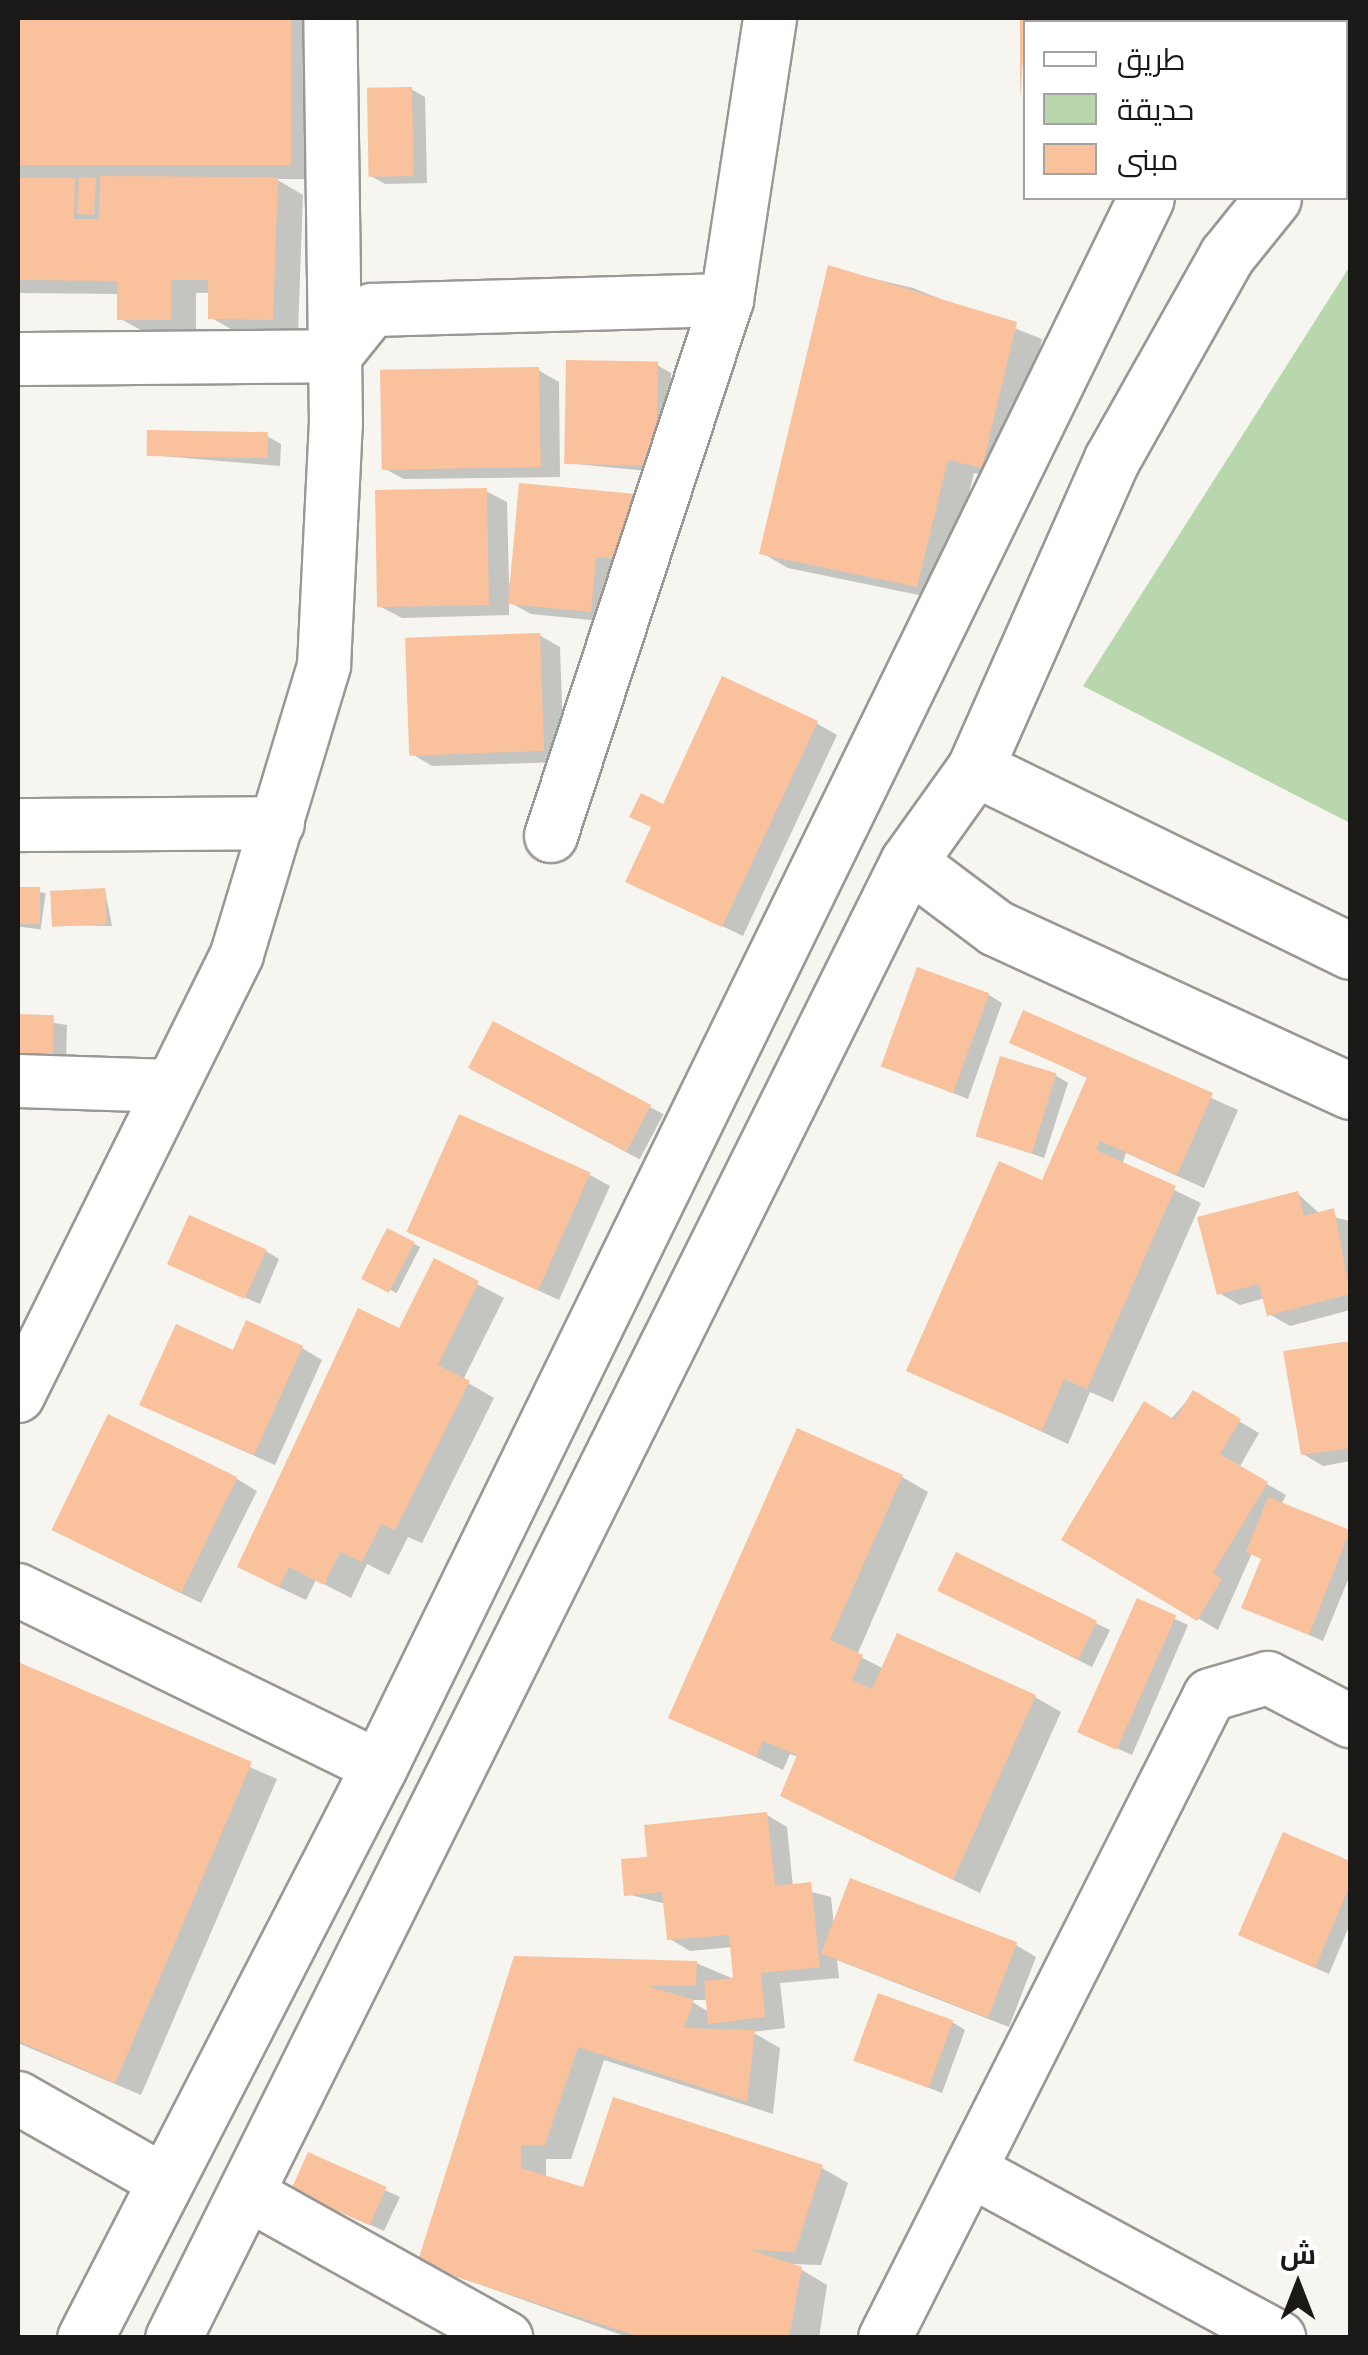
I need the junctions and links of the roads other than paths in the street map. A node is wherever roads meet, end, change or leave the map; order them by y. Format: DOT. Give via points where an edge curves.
graph roads {
  1 [pos="330,18"];
  2 [pos="770,18"];
  3 [pos="1145,200"];
  4 [pos="1271,200"];
  5 [pos="727,300"];
  6 [pos="335,356"];
  7 [pos="18,360"];
  8 [pos="975,768"];
  9 [pos="278,824"];
  10 [pos="18,825"];
  11 [pos="550,836"];
  12 [pos="908,862"];
  13 [pos="1350,950"];
  14 [pos="18,1081"];
  15 [pos="171,1086"];
  16 [pos="1350,1091"];
  17 [pos="18,1396"];
  18 [pos="18,1590"];
  19 [pos="1350,1721"];
  20 [pos="379,1767"];
  21 [pos="18,2098"];
  22 [pos="970,2170"];
  23 [pos="166,2182"];
  24 [pos="246,2193"];
  25 [pos="85,2338"];
  26 [pos="173,2338"];
  27 [pos="506,2338"];
  28 [pos="885,2338"];
  29 [pos="1279,2338"];
  1 -- 6 [label="street"];
  2 -- 5 [label="street"];
  3 -- 20 [label="street"];
  4 -- 8 [label="street" via="1227,255 1112,460"];
  5 -- 6 [label="street" via="372,310"];
  5 -- 11 [label="street"];
  6 -- 7 [label="street"];
  6 -- 9 [label="street" via="324,666"];
  8 -- 12 [label="street"];
  8 -- 13 [label="street"];
  9 -- 10 [label="street"];
  9 -- 15 [label="street" via="237,954"];
  12 -- 16 [label="street" via="996,928"];
  12 -- 24 [label="street"];
  14 -- 15 [label="street"];
  15 -- 17 [label="street"];
  18 -- 20 [label="street"];
  19 -- 22 [label="street" via="1268,1678 1210,1696"];
  20 -- 23 [label="street"];
  21 -- 23 [label="street"];
  22 -- 28 [label="street"];
  22 -- 29 [label="street"];
  23 -- 25 [label="street"];
  24 -- 26 [label="street"];
  24 -- 27 [label="street"];
}
